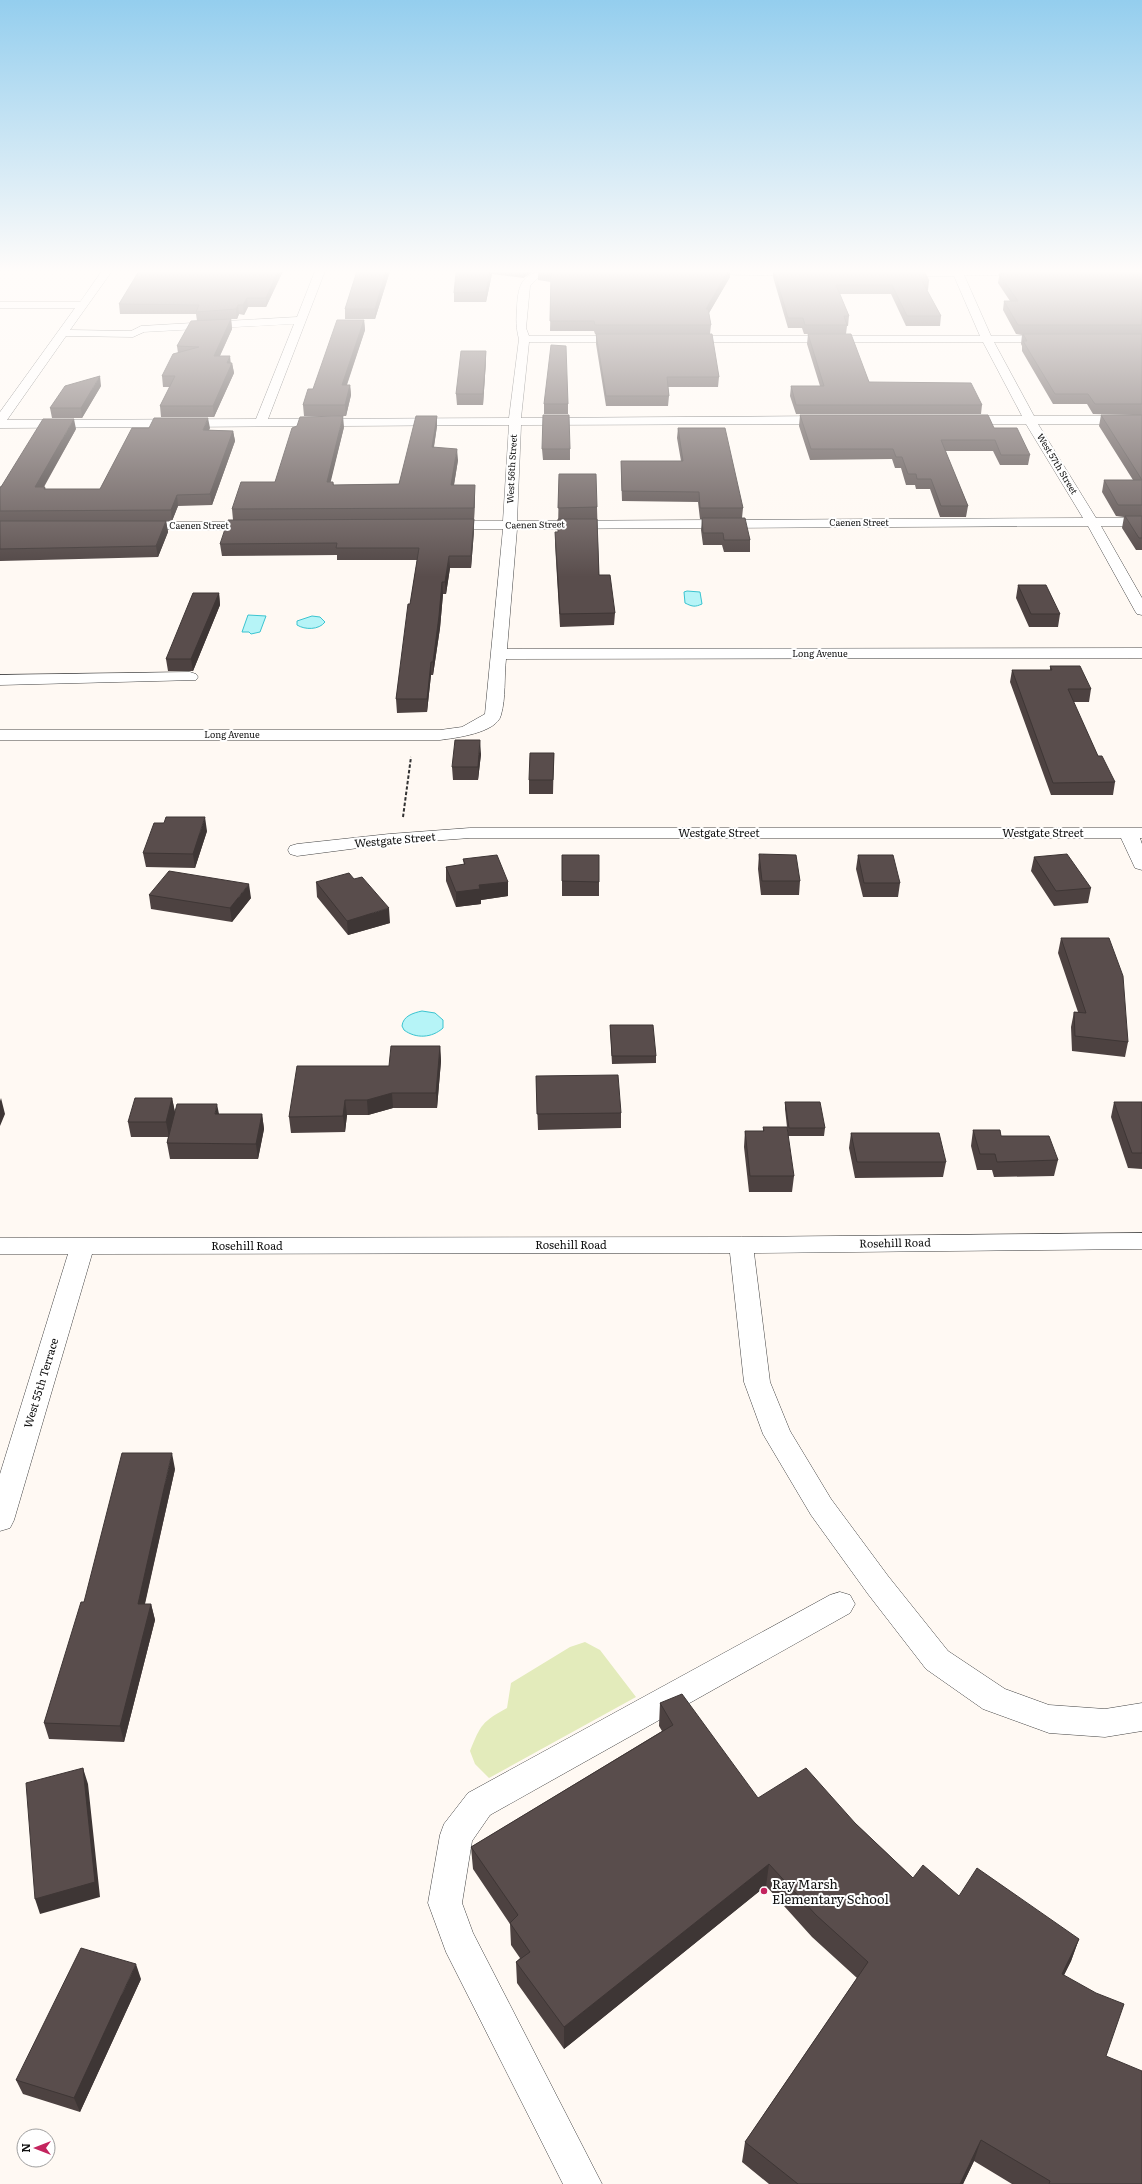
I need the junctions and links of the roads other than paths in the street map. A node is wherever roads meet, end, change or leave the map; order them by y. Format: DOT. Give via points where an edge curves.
graph roads {
  1 [pos="34,373"];
  2 [pos="280,373"];
  3 [pos="520,373"];
  4 [pos="1005,373"];
  5 [pos="515,420"];
  6 [pos="842,420"];
  7 [pos="952,420"];
  8 [pos="1030,420"];
  9 [pos="1142,420"];
  10 [pos="0,422"];
  11 [pos="261,422"];
  12 [pos="1092,522"];
  13 [pos="1142,522"];
  14 [pos="510,525"];
  15 [pos="127,526"];
  16 [pos="270,526"];
  17 [pos="428,526"];
  18 [pos="1142,611"];
  19 [pos="1142,653"];
  20 [pos="499,654"];
  21 [pos="190,677"];
  22 [pos="0,680"];
  23 [pos="463,732"];
  24 [pos="0,735"];
  25 [pos="1135,833"];
  26 [pos="297,850"];
  27 [pos="1142,864"];
  28 [pos="1142,1241"];
  29 [pos="741,1245"];
  30 [pos="0,1246"];
  31 [pos="82,1247"];
  32 [pos="0,1520"];
  33 [pos="840,1604"];
  34 [pos="1142,1717"];
  35 [pos="583,2184"];
  1 -- 10 [label="street"];
  2 -- 11 [label="street"];
  3 -- 5 [label="street, West 56th Street"];
  4 -- 8 [label="street, West 57th Street"];
  5 -- 6 [label="street"];
  5 -- 11 [label="street"];
  5 -- 14 [label="street, West 56th Street"];
  7 -- 8 [label="street"];
  8 -- 9 [label="street"];
  8 -- 12 [label="street, West 57th Street"];
  10 -- 11 [label="street"];
  12 -- 13 [label="street, Caenen Street"];
  12 -- 14 [label="street, Caenen Street"];
  12 -- 18 [label="street, West 57th Street"];
  14 -- 17 [label="street, Caenen Street"];
  14 -- 20 [label="street, West 56th Street"];
  15 -- 16 [label="street, Caenen Street"];
  19 -- 20 [label="street, Long Avenue"];
  20 -- 23 [label="street, West 56th Street" via="493,716 482,726"];
  21 -- 22 [label="street"];
  23 -- 24 [label="street, Long Avenue" via="422,735"];
  25 -- 26 [label="street, Westgate Street" via="470,833 388,839"];
  25 -- 27 [label="street"];
  28 -- 29 [label="street, Rosehill Road"];
  29 -- 31 [label="street, Rosehill Road"];
  29 -- 34 [label="street" via="757,1382 777,1434 817,1500 878,1585 937,1660 994,1699 1049,1719 1105,1723"];
  30 -- 31 [label="street, Rosehill Road"];
  31 -- 32 [label="street, West 55th Terrace"];
  33 -- 35 [label="street" via="479,1804 456,1835 445,1903 458,1940"];
}
